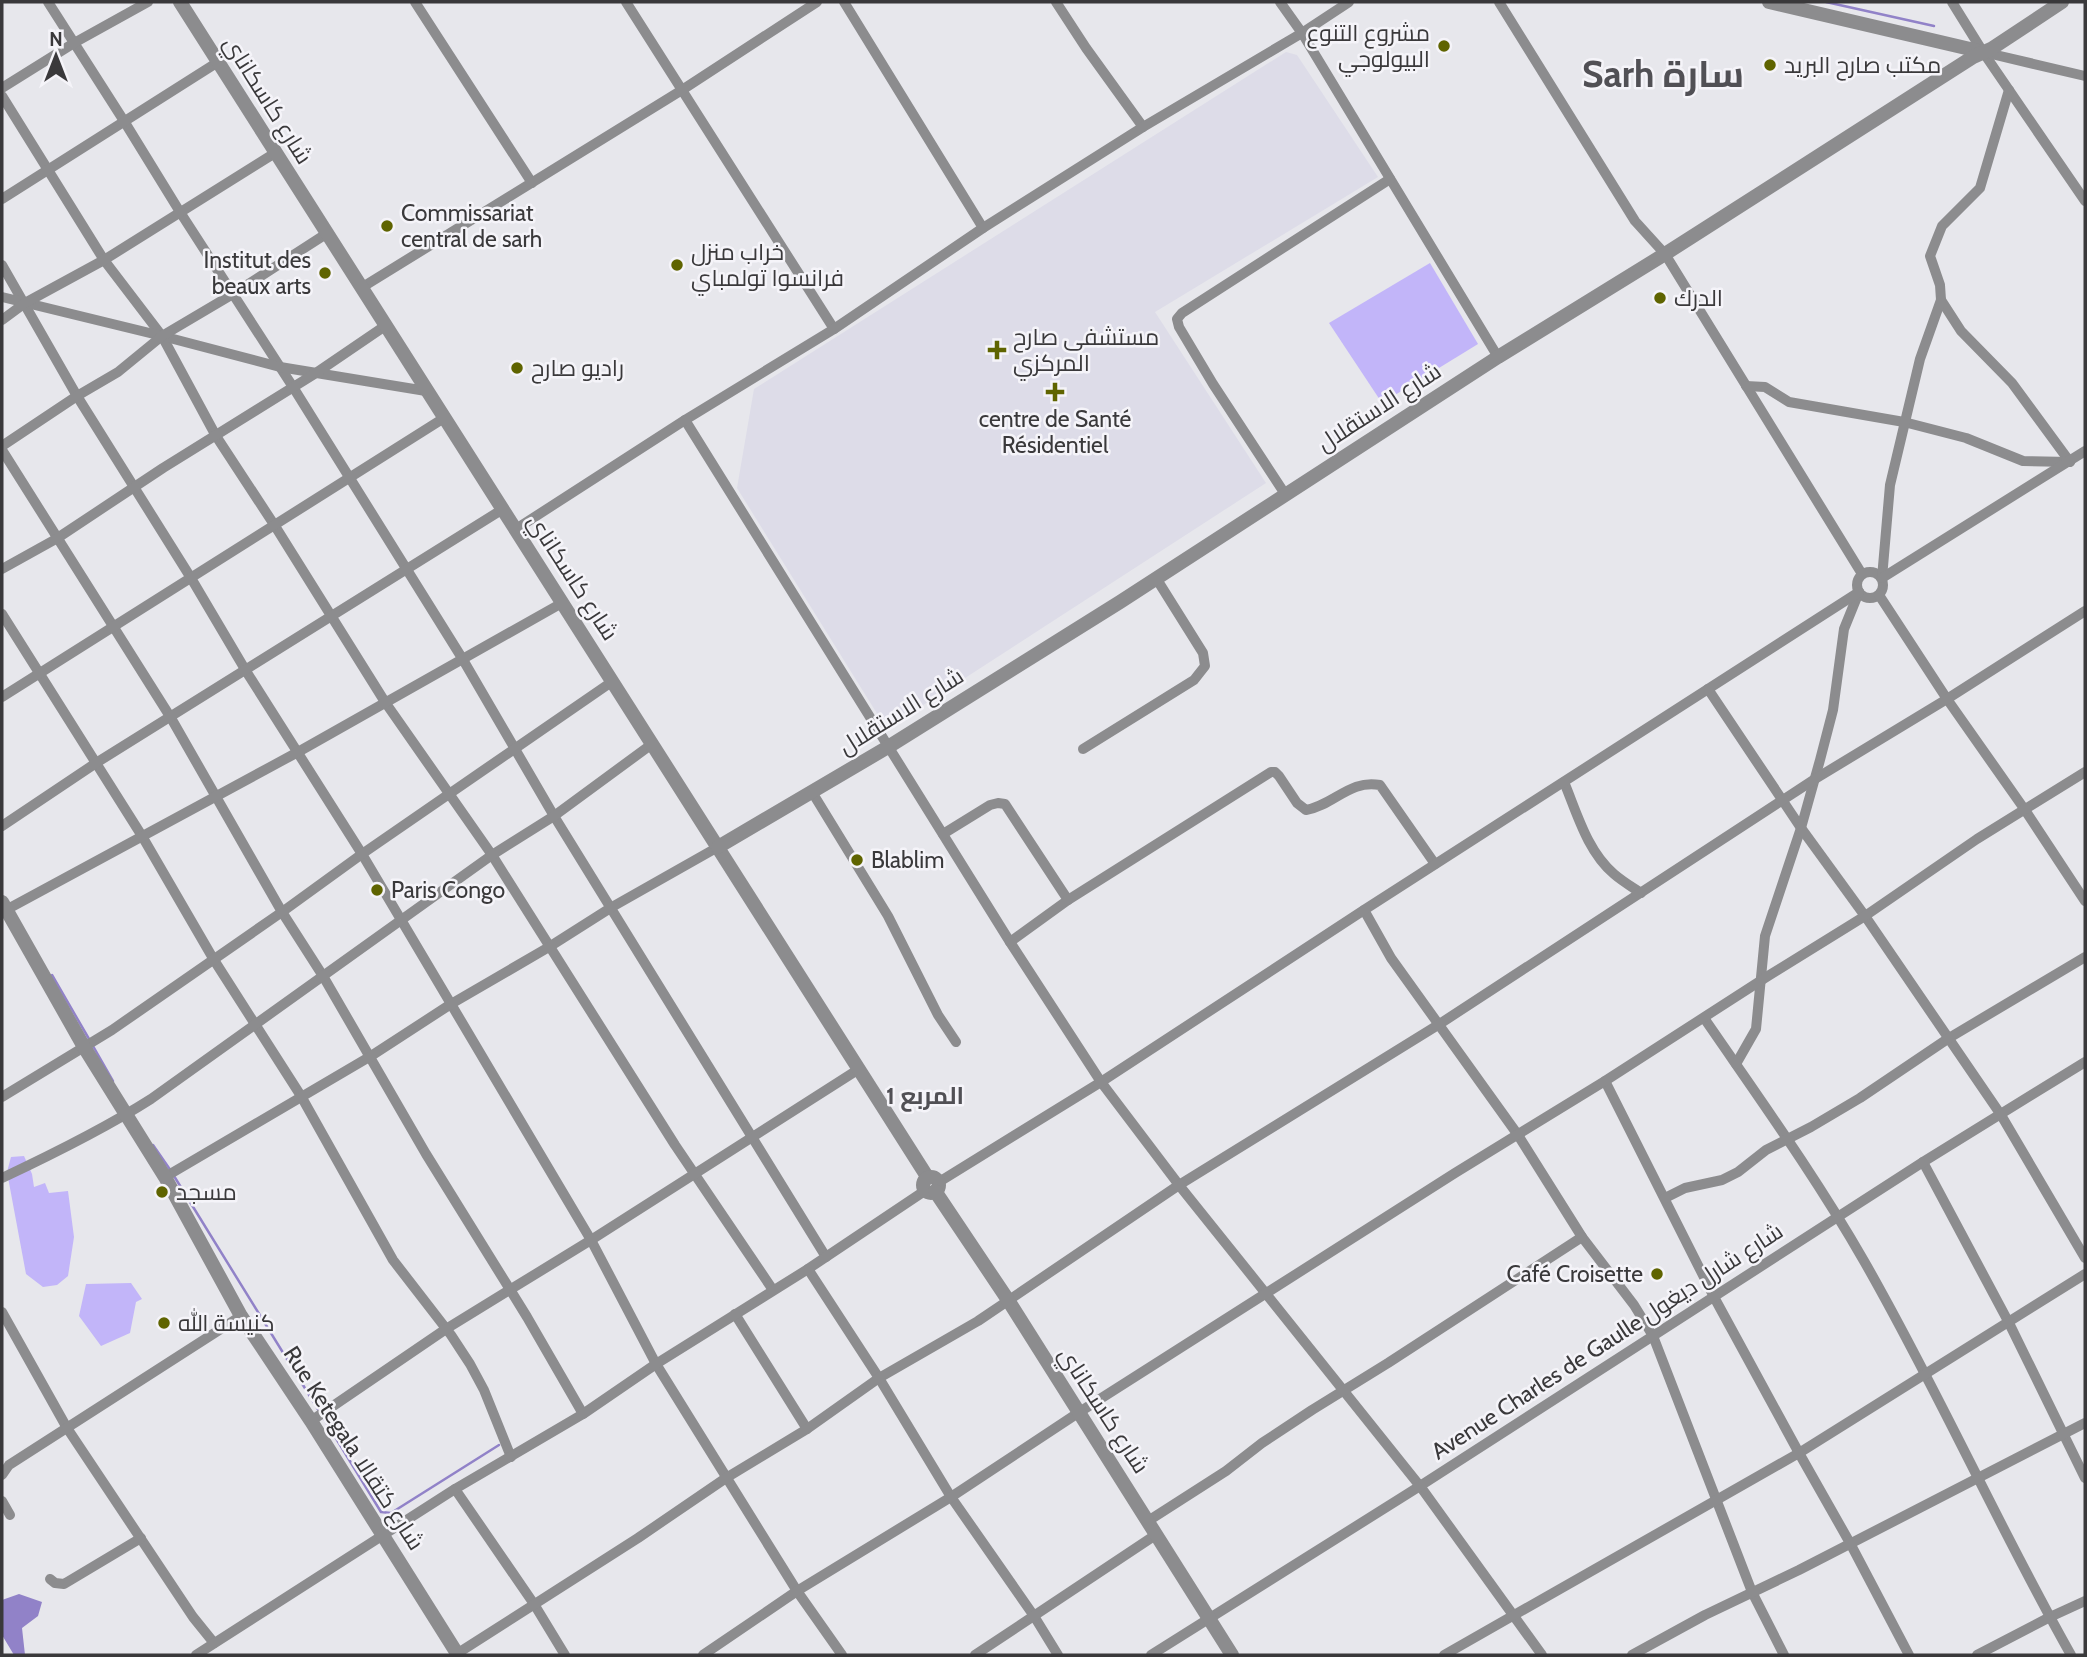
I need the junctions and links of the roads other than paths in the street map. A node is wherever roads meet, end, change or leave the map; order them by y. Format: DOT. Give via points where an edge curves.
graph roads {
  1 [pos="48,2"];
  2 [pos="148,2"];
  3 [pos="415,2"];
  4 [pos="626,2"];
  5 [pos="817,2"];
  6 [pos="844,2"];
  7 [pos="1056,2"];
  8 [pos="1280,2"];
  9 [pos="1349,2"];
  10 [pos="1499,2"];
  11 [pos="1769,2"];
  12 [pos="1952,2"];
  13 [pos="2062,2"];
  14 [pos="185,4"];
  15 [pos="1302,33"];
  16 [pos="74,43"];
  17 [pos="1983,52"];
  18 [pos="218,62"];
  19 [pos="2085,76"];
  20 [pos="2,88"];
  21 [pos="682,90"];
  22 [pos="2009,90"];
  23 [pos="2,96"];
  24 [pos="124,121"];
  25 [pos="1143,127"];
  26 [pos="275,153"];
  27 [pos="48,170"];
  28 [pos="1390,179"];
  29 [pos="532,183"];
  30 [pos="2,199"];
  31 [pos="2085,201"];
  32 [pos="180,212"];
  33 [pos="982,228"];
  34 [pos="326,234"];
  35 [pos="1665,254"];
  36 [pos="104,260"];
  37 [pos="2,265"];
  38 [pos="361,288"];
  39 [pos="233,294"];
  40 [pos="2,297"];
  41 [pos="1941,300"];
  42 [pos="25,303"];
  43 [pos="2,320"];
  44 [pos="385,326"];
  45 [pos="834,330"];
  46 [pos="162,336"];
  47 [pos="1498,357"];
  48 [pos="280,367"];
  49 [pos="316,373"];
  50 [pos="1746,386"];
  51 [pos="293,387"];
  52 [pos="426,391"];
  53 [pos="77,396"];
  54 [pos="444,418"];
  55 [pos="685,421"];
  56 [pos="1904,422"];
  57 [pos="216,436"];
  58 [pos="2,448"];
  59 [pos="2080,458"];
  60 [pos="350,479"];
  61 [pos="134,488"];
  62 [pos="1285,494"];
  63 [pos="503,509"];
  64 [pos="275,526"];
  65 [pos="516,529"];
  66 [pos="56,539"];
  67 [pos="2,569"];
  68 [pos="405,569"];
  69 [pos="1863,573"];
  70 [pos="191,578"];
  71 [pos="1156,578"];
  72 [pos="1882,578"];
  73 [pos="1859,592"];
  74 [pos="1879,595"];
  75 [pos="562,603"];
  76 [pos="2085,611"];
  77 [pos="2,614"];
  78 [pos="331,617"];
  79 [pos="114,628"];
  80 [pos="462,658"];
  81 [pos="246,671"];
  82 [pos="40,673"];
  83 [pos="613,681"];
  84 [pos="1708,689"];
  85 [pos="2,697"];
  86 [pos="1947,699"];
  87 [pos="385,702"];
  88 [pos="171,718"];
  89 [pos="652,744"];
  90 [pos="888,747"];
  91 [pos="514,748"];
  92 [pos="1083,749"];
  93 [pos="298,752"];
  94 [pos="96,764"];
  95 [pos="2085,772"];
  96 [pos="1815,779"];
  97 [pos="1564,782"];
  98 [pos="812,792"];
  99 [pos="450,794"];
  100 [pos="217,796"];
  101 [pos="1783,800"];
  102 [pos="2025,810"];
  103 [pos="554,816"];
  104 [pos="2,826"];
  105 [pos="1801,828"];
  106 [pos="943,834"];
  107 [pos="142,836"];
  108 [pos="718,847"];
  109 [pos="362,854"];
  110 [pos="492,855"];
  111 [pos="1435,864"];
  112 [pos="1641,893"];
  113 [pos="1068,900"];
  114 [pos="2085,901"];
  115 [pos="611,907"];
  116 [pos="3,908"];
  117 [pos="1364,910"];
  118 [pos="282,912"];
  119 [pos="1865,916"];
  120 [pos="401,921"];
  121 [pos="1010,942"];
  122 [pos="549,947"];
  123 [pos="2085,957"];
  124 [pos="214,960"];
  125 [pos="324,976"];
  126 [pos="1759,981"];
  127 [pos="451,1004"];
  128 [pos="1704,1018"];
  129 [pos="254,1023"];
  130 [pos="1438,1025"];
  131 [pos="1949,1038"];
  132 [pos="956,1042"];
  133 [pos="84,1047"];
  134 [pos="371,1056"];
  135 [pos="2085,1062"];
  136 [pos="1736,1064"];
  137 [pos="859,1069"];
  138 [pos="1101,1082"];
  139 [pos="1605,1082"];
  140 [pos="301,1096"];
  141 [pos="2,1097"];
  142 [pos="126,1114"];
  143 [pos="2001,1115"];
  144 [pos="1518,1135"];
  145 [pos="752,1136"];
  146 [pos="1785,1139"];
  147 [pos="1923,1162"];
  148 [pos="695,1174"];
  149 [pos="165,1177"];
  150 [pos="2,1178"];
  151 [pos="932,1185"];
  152 [pos="1179,1185"];
  153 [pos="1665,1198"];
  154 [pos="1838,1218"];
  155 [pos="1582,1237"];
  156 [pos="591,1240"];
  157 [pos="826,1257"];
  158 [pos="2085,1258"];
  159 [pos="808,1269"];
  160 [pos="2085,1274"];
  161 [pos="510,1290"];
  162 [pos="773,1290"];
  163 [pos="1266,1294"];
  164 [pos="1714,1297"];
  165 [pos="1007,1300"];
  166 [pos="2,1312"];
  167 [pos="735,1314"];
  168 [pos="241,1316"];
  169 [pos="2009,1322"];
  170 [pos="446,1329"];
  171 [pos="1653,1336"];
  172 [pos="656,1364"];
  173 [pos="1926,1374"];
  174 [pos="878,1378"];
  175 [pos="1344,1390"];
  176 [pos="1078,1413"];
  177 [pos="583,1414"];
  178 [pos="312,1421"];
  179 [pos="2085,1423"];
  180 [pos="67,1428"];
  181 [pos="807,1429"];
  182 [pos="2063,1434"];
  183 [pos="1798,1453"];
  184 [pos="511,1457"];
  185 [pos="2,1475"];
  186 [pos="726,1478"];
  187 [pos="1976,1478"];
  188 [pos="2085,1478"];
  189 [pos="1420,1486"];
  190 [pos="455,1489"];
  191 [pos="951,1497"];
  192 [pos="2,1501"];
  193 [pos="1716,1501"];
  194 [pos="10,1515"];
  195 [pos="1148,1521"];
  196 [pos="1157,1534"];
  197 [pos="384,1536"];
  198 [pos="141,1538"];
  199 [pos="1850,1543"];
  200 [pos="50,1579"];
  201 [pos="797,1591"];
  202 [pos="1752,1592"];
  203 [pos="2085,1601"];
  204 [pos="534,1604"];
  205 [pos="1034,1616"];
  206 [pos="1513,1617"];
  207 [pos="2050,1617"];
  208 [pos="1209,1618"];
  209 [pos="214,1643"];
  210 [pos="197,1655"];
  211 [pos="457,1655"];
  212 [pos="565,1655"];
  213 [pos="703,1655"];
  214 [pos="839,1655"];
  215 [pos="975,1655"];
  216 [pos="1058,1655"];
  217 [pos="1151,1655"];
  218 [pos="1232,1655"];
  219 [pos="1444,1655"];
  220 [pos="1542,1655"];
  221 [pos="1632,1655"];
  222 [pos="1783,1655"];
  223 [pos="1909,1655"];
  224 [pos="1977,1655"];
  225 [pos="2071,1655"];
  1 -- 16 [label="street"];
  2 -- 16 [label="street"];
  3 -- 29 [label="street"];
  4 -- 21 [label="street"];
  5 -- 21 [label="street"];
  6 -- 33 [label="street"];
  7 -- 25 [label="street"];
  8 -- 15 [label="street"];
  9 -- 15 [label="street"];
  10 -- 35 [label="street" via="1635,221"];
  11 -- 17 [label="street"];
  12 -- 17 [label="street"];
  13 -- 17 [label="street, شارع الاستقلال"];
  14 -- 18 [label="street, شارع كاسكاناي"];
  15 -- 25 [label="street"];
  15 -- 28 [label="street"];
  16 -- 20 [label="street"];
  16 -- 24 [label="street"];
  17 -- 19 [label="street"];
  17 -- 22 [label="street"];
  17 -- 35 [label="street, شارع الاستقلال"];
  18 -- 24 [label="street"];
  18 -- 26 [label="street, شارع كاسكاناي"];
  21 -- 29 [label="street"];
  21 -- 45 [label="street"];
  22 -- 31 [label="street"];
  22 -- 41 [label="street" via="1980,188 1942,226 1930,256"];
  23 -- 27 [label="street"];
  24 -- 27 [label="street"];
  24 -- 32 [label="street"];
  25 -- 33 [label="street"];
  26 -- 32 [label="street"];
  26 -- 34 [label="street, شارع كاسكاناي"];
  27 -- 30 [label="street"];
  27 -- 36 [label="street"];
  28 -- 47 [label="street"];
  28 -- 62 [label="street" via="1177,319 1213,384"];
  29 -- 38 [label="street"];
  32 -- 36 [label="street"];
  32 -- 39 [label="street"];
  33 -- 45 [label="street"];
  34 -- 38 [label="street, شارع كاسكاناي"];
  34 -- 39 [label="street"];
  35 -- 47 [label="street, شارع الاستقلال"];
  35 -- 50 [label="street"];
  36 -- 42 [label="street"];
  36 -- 46 [label="street"];
  37 -- 42 [label="street"];
  38 -- 44 [label="street, شارع كاسكاناي"];
  39 -- 46 [label="street"];
  39 -- 48 [label="street"];
  40 -- 42 [label="street"];
  41 -- 56 [label="street"];
  41 -- 59 [label="street" via="1961,331"];
  42 -- 43 [label="street"];
  42 -- 46 [label="street"];
  42 -- 53 [label="street"];
  44 -- 49 [label="street"];
  44 -- 52 [label="street, شارع كاسكاناي"];
  45 -- 55 [label="street"];
  46 -- 48 [label="street"];
  46 -- 53 [label="street" via="118,372"];
  46 -- 57 [label="street"];
  47 -- 62 [label="street, شارع الاستقلال"];
  48 -- 49 [label="street"];
  48 -- 51 [label="street"];
  49 -- 51 [label="street"];
  49 -- 52 [label="street"];
  50 -- 56 [label="street" via="1765,387 1789,402"];
  50 -- 69 [label="street"];
  51 -- 57 [label="street"];
  51 -- 60 [label="street"];
  52 -- 54 [label="street, شارع كاسكاناي"];
  53 -- 58 [label="street"];
  53 -- 61 [label="street"];
  54 -- 60 [label="street"];
  54 -- 63 [label="street, شارع كاسكاناي"];
  55 -- 65 [label="street"];
  55 -- 90 [label="street"];
  56 -- 59 [label="street" via="1966,438 2023,461"];
  56 -- 72 [label="street" via="1890,485"];
  57 -- 61 [label="street"];
  57 -- 64 [label="street"];
  58 -- 66 [label="street"];
  59 -- 72 [label="street"];
  60 -- 64 [label="street"];
  60 -- 68 [label="street"];
  61 -- 66 [label="street"];
  61 -- 70 [label="street"];
  62 -- 71 [label="street, شارع الاستقلال"];
  63 -- 65 [label="street, شارع كاسكاناي"];
  63 -- 68 [label="street"];
  64 -- 70 [label="street"];
  64 -- 78 [label="street"];
  65 -- 75 [label="street, شارع كاسكاناي"];
  66 -- 67 [label="street"];
  66 -- 79 [label="street"];
  68 -- 78 [label="street"];
  68 -- 80 [label="street"];
  69 -- 72 [label="street" via="1871,571"];
  69 -- 73 [label="street" via="1857,584"];
  70 -- 79 [label="street"];
  70 -- 81 [label="street"];
  71 -- 90 [label="street, شارع الاستقلال"];
  71 -- 92 [label="street" via="1203,653 1205,666 1194,680"];
  72 -- 74 [label="street" via="1884,587"];
  73 -- 74 [label="street" via="1868,598"];
  73 -- 84 [label="street"];
  73 -- 96 [label="street" via="1844,629 1833,710"];
  74 -- 86 [label="street"];
  75 -- 80 [label="street"];
  75 -- 83 [label="street, شارع كاسكاناي"];
  76 -- 86 [label="street"];
  77 -- 82 [label="street"];
  78 -- 81 [label="street"];
  78 -- 87 [label="street"];
  79 -- 82 [label="street"];
  79 -- 88 [label="street"];
  80 -- 87 [label="street"];
  80 -- 91 [label="street"];
  81 -- 88 [label="street"];
  81 -- 93 [label="street"];
  82 -- 85 [label="street"];
  82 -- 94 [label="street"];
  83 -- 89 [label="street, شارع كاسكاناي"];
  83 -- 91 [label="street"];
  84 -- 97 [label="street"];
  84 -- 101 [label="street"];
  86 -- 96 [label="street"];
  86 -- 102 [label="street"];
  87 -- 93 [label="street"];
  87 -- 99 [label="street"];
  88 -- 94 [label="street"];
  88 -- 100 [label="street"];
  89 -- 103 [label="street"];
  89 -- 108 [label="street, شارع كاسكاناي"];
  90 -- 98 [label="street, شارع الاستقلال"];
  90 -- 106 [label="street"];
  91 -- 99 [label="street"];
  91 -- 103 [label="street"];
  93 -- 100 [label="street"];
  93 -- 109 [label="street"];
  94 -- 104 [label="street"];
  94 -- 107 [label="street"];
  95 -- 102 [label="street"];
  96 -- 101 [label="street"];
  96 -- 105 [label="street"];
  97 -- 111 [label="street"];
  97 -- 112 [label="street" via="1598,857"];
  98 -- 108 [label="street, شارع الاستقلال"];
  98 -- 132 [label="street" via="888,916"];
  99 -- 109 [label="street"];
  99 -- 110 [label="street"];
  100 -- 107 [label="street"];
  100 -- 118 [label="street"];
  101 -- 105 [label="street"];
  101 -- 112 [label="street"];
  102 -- 114 [label="street"];
  102 -- 119 [label="street"];
  103 -- 110 [label="street"];
  103 -- 115 [label="street"];
  105 -- 119 [label="street"];
  105 -- 126 [label="street" via="1765,936"];
  106 -- 113 [label="street" via="990,805 1005,804"];
  106 -- 121 [label="street"];
  107 -- 116 [label="street"];
  107 -- 124 [label="street"];
  108 -- 115 [label="street"];
  108 -- 137 [label="street, شارع كاسكاناي"];
  109 -- 118 [label="street"];
  109 -- 120 [label="street"];
  110 -- 120 [label="street"];
  110 -- 122 [label="street"];
  111 -- 113 [label="street" via="1380,785 1369,782 1306,810 1271,772"];
  111 -- 117 [label="street"];
  112 -- 130 [label="street"];
  113 -- 121 [label="street"];
  115 -- 122 [label="street"];
  115 -- 145 [label="street"];
  116 -- 133 [label="street, Rue Ketegala شارع كتقالا"];
  117 -- 130 [label="street"];
  117 -- 138 [label="street"];
  118 -- 124 [label="street"];
  118 -- 125 [label="street"];
  119 -- 126 [label="street"];
  119 -- 131 [label="street"];
  120 -- 125 [label="street"];
  120 -- 127 [label="street"];
  121 -- 138 [label="street"];
  122 -- 127 [label="street"];
  122 -- 148 [label="street"];
  123 -- 131 [label="street"];
  124 -- 129 [label="street"];
  124 -- 133 [label="street"];
  125 -- 129 [label="street"];
  125 -- 134 [label="street"];
  126 -- 128 [label="street"];
  126 -- 136 [label="street" via="1756,1029"];
  127 -- 134 [label="street"];
  127 -- 156 [label="street"];
  128 -- 136 [label="street"];
  128 -- 139 [label="street"];
  129 -- 140 [label="street"];
  129 -- 142 [label="street"];
  130 -- 144 [label="street"];
  130 -- 152 [label="street"];
  131 -- 143 [label="street"];
  131 -- 146 [label="street" via="1860,1098"];
  133 -- 141 [label="street"];
  133 -- 142 [label="street, Rue Ketegala شارع كتقالا"];
  134 -- 140 [label="street"];
  134 -- 161 [label="street"];
  135 -- 143 [label="street, Avenue Charles de Gaulle شارع شارل ديغول"];
  136 -- 146 [label="street"];
  137 -- 145 [label="street"];
  137 -- 151 [label="street, شارع كاسكاناي"];
  138 -- 151 [label="street"];
  138 -- 152 [label="street"];
  139 -- 144 [label="street"];
  139 -- 153 [label="street"];
  140 -- 149 [label="street"];
  140 -- 170 [label="street" via="393,1260"];
  142 -- 149 [label="street, Rue Ketegala شارع كتقالا"];
  142 -- 150 [label="street"];
  143 -- 147 [label="street, Avenue Charles de Gaulle شارع شارل ديغول"];
  143 -- 158 [label="street"];
  144 -- 155 [label="street"];
  144 -- 163 [label="street"];
  145 -- 148 [label="street"];
  145 -- 157 [label="street"];
  146 -- 153 [label="street" via="1722,1180 1685,1188"];
  146 -- 154 [label="street"];
  147 -- 154 [label="street, Avenue Charles de Gaulle شارع شارل ديغول"];
  147 -- 169 [label="street"];
  148 -- 156 [label="street"];
  148 -- 162 [label="street"];
  149 -- 168 [label="street, Rue Ketegala شارع كتقالا"];
  151 -- 157 [label="street"];
  151 -- 165 [label="street, شارع كاسكاناي"];
  152 -- 163 [label="street"];
  152 -- 165 [label="street"];
  153 -- 164 [label="street"];
  154 -- 164 [label="street, Avenue Charles de Gaulle شارع شارل ديغول"];
  154 -- 173 [label="street"];
  155 -- 171 [label="street"];
  155 -- 175 [label="street"];
  156 -- 161 [label="street"];
  156 -- 172 [label="street"];
  157 -- 159 [label="street"];
  159 -- 162 [label="street"];
  159 -- 174 [label="street"];
  160 -- 169 [label="street"];
  161 -- 170 [label="street"];
  161 -- 177 [label="street"];
  162 -- 167 [label="street"];
  163 -- 175 [label="street"];
  163 -- 176 [label="street"];
  164 -- 171 [label="street, Avenue Charles de Gaulle شارع شارل ديغول"];
  164 -- 183 [label="street"];
  165 -- 174 [label="street"];
  165 -- 176 [label="street, شارع كاسكاناي"];
  166 -- 180 [label="street"];
  167 -- 172 [label="street"];
  167 -- 181 [label="street"];
  168 -- 178 [label="street, Rue Ketegala شارع كتقالا"];
  168 -- 180 [label="street"];
  169 -- 173 [label="street"];
  169 -- 182 [label="street"];
  170 -- 178 [label="street"];
  170 -- 184 [label="street" via="484,1390"];
  171 -- 189 [label="street, Avenue Charles de Gaulle شارع شارل ديغول"];
  171 -- 193 [label="street"];
  172 -- 177 [label="street"];
  172 -- 186 [label="street"];
  173 -- 183 [label="street"];
  173 -- 187 [label="street"];
  174 -- 181 [label="street"];
  174 -- 191 [label="street"];
  175 -- 189 [label="street"];
  175 -- 195 [label="street"];
  176 -- 191 [label="street"];
  176 -- 195 [label="street, شارع كاسكاناي"];
  177 -- 184 [label="street"];
  178 -- 197 [label="street, Rue Ketegala شارع كتقالا"];
  179 -- 182 [label="street"];
  180 -- 185 [label="street" via="9,1465"];
  180 -- 198 [label="street"];
  181 -- 186 [label="street"];
  182 -- 187 [label="street"];
  182 -- 188 [label="street"];
  183 -- 193 [label="street"];
  183 -- 199 [label="street"];
  184 -- 190 [label="street"];
  186 -- 201 [label="street"];
  186 -- 204 [label="street"];
  187 -- 199 [label="street"];
  187 -- 207 [label="street"];
  189 -- 206 [label="street"];
  189 -- 208 [label="street, Avenue Charles de Gaulle شارع شارل ديغول"];
  190 -- 197 [label="street"];
  190 -- 204 [label="street"];
  191 -- 201 [label="street"];
  191 -- 205 [label="street"];
  192 -- 194 [label="street"];
  193 -- 202 [label="street"];
  193 -- 206 [label="street"];
  195 -- 196 [label="street, شارع كاسكاناي"];
  196 -- 205 [label="street"];
  196 -- 208 [label="street, شارع كاسكاناي"];
  197 -- 209 [label="street"];
  197 -- 211 [label="street, Rue Ketegala شارع كتقالا"];
  198 -- 200 [label="street" via="64,1584"];
  198 -- 209 [label="street"];
  199 -- 202 [label="street"];
  199 -- 223 [label="street"];
  201 -- 213 [label="street"];
  201 -- 214 [label="street"];
  202 -- 221 [label="street"];
  202 -- 222 [label="street"];
  203 -- 207 [label="street"];
  204 -- 211 [label="street"];
  204 -- 212 [label="street"];
  205 -- 215 [label="street"];
  205 -- 216 [label="street"];
  206 -- 219 [label="street"];
  206 -- 220 [label="street"];
  207 -- 224 [label="street"];
  207 -- 225 [label="street"];
  208 -- 217 [label="street, Avenue Charles de Gaulle شارع شارل ديغول"];
  208 -- 218 [label="street, شارع كاسكاناي"];
  209 -- 210 [label="street"];
}
